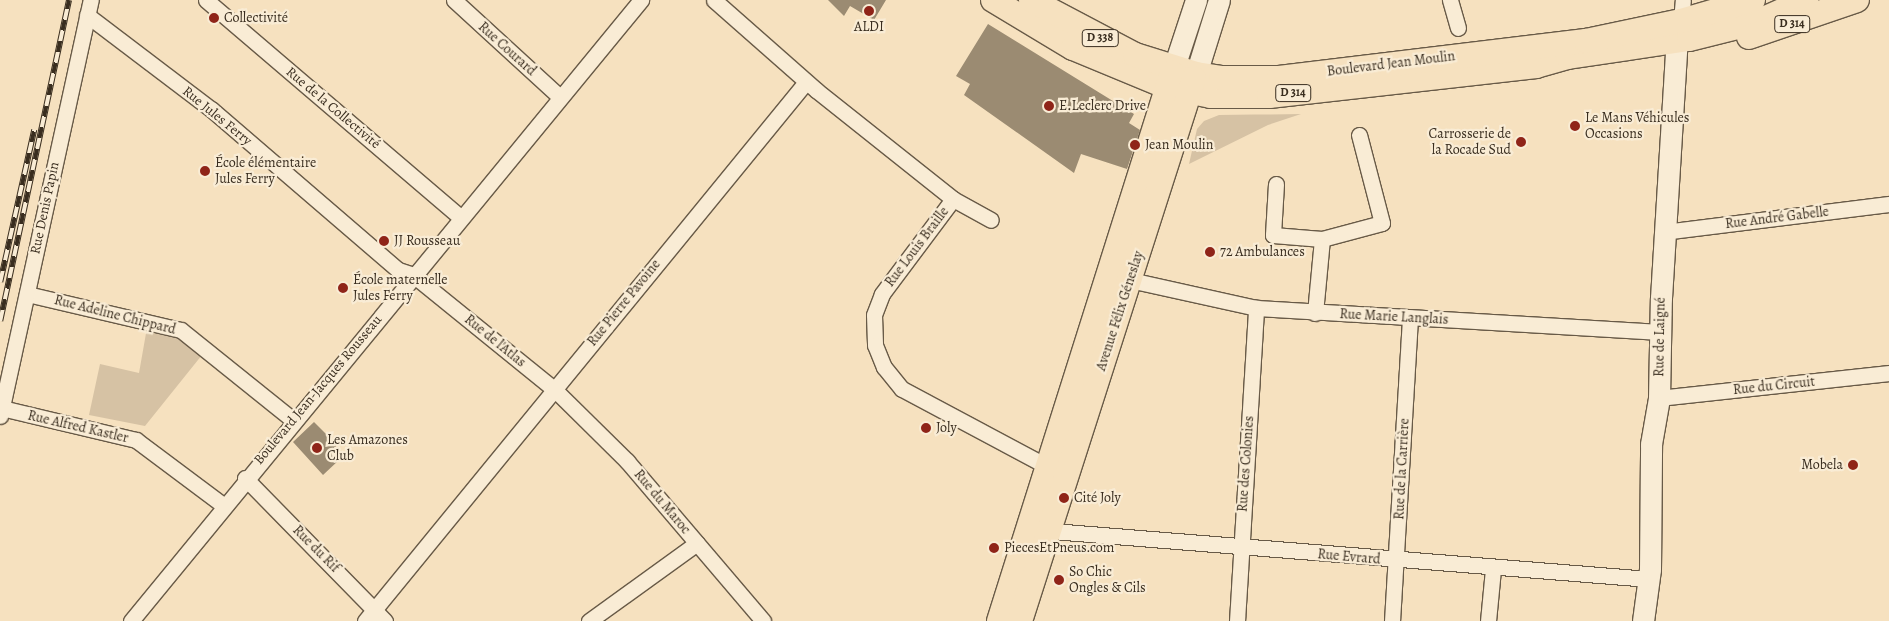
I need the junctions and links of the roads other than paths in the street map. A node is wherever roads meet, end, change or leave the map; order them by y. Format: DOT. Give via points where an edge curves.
graph roads {
  1 [pos="91,0"];
  2 [pos="206,0"];
  3 [pos="454,0"];
  4 [pos="641,0"];
  5 [pos="714,0"];
  6 [pos="993,0"];
  7 [pos="1031,0"];
  8 [pos="1196,0"];
  9 [pos="1219,0"];
  10 [pos="1450,0"];
  11 [pos="1753,0"];
  12 [pos="1806,0"];
  13 [pos="1857,0"];
  14 [pos="1682,10"];
  15 [pos="1778,11"];
  16 [pos="87,15"];
  17 [pos="1458,28"];
  18 [pos="1586,41"];
  19 [pos="1676,51"];
  20 [pos="1550,63"];
  21 [pos="1182,80"];
  22 [pos="806,82"];
  23 [pos="560,98"];
  24 [pos="1359,135"];
  25 [pos="1276,184"];
  26 [pos="953,199"];
  27 [pos="1889,204"];
  28 [pos="460,216"];
  29 [pos="992,220"];
  30 [pos="1664,232"];
  31 [pos="1322,239"];
  32 [pos="413,275"];
  33 [pos="1130,280"];
  34 [pos="27,294"];
  35 [pos="1256,308"];
  36 [pos="1316,313"];
  37 [pos="1410,318"];
  38 [pos="1661,332"];
  39 [pos="1889,374"];
  40 [pos="554,388"];
  41 [pos="1660,398"];
  42 [pos="1,412"];
  43 [pos="293,420"];
  44 [pos="1048,467"];
  45 [pos="245,478"];
  46 [pos="223,505"];
  47 [pos="1038,530"];
  48 [pos="696,543"];
  49 [pos="1241,548"];
  50 [pos="1397,561"];
  51 [pos="1492,569"];
  52 [pos="1649,579"];
  53 [pos="370,615"];
  54 [pos="130,621"];
  55 [pos="385,621"];
  56 [pos="589,621"];
  57 [pos="764,621"];
  58 [pos="999,621"];
  59 [pos="1020,621"];
  60 [pos="1237,621"];
  61 [pos="1392,621"];
  62 [pos="1488,621"];
  63 [pos="1644,621"];
  1 -- 16 [label="street, Rue Denis Papin"];
  2 -- 28 [label="street, Rue de la Collectivité"];
  3 -- 23 [label="street, Rue Courard"];
  4 -- 23 [label="street, Boulevard Jean-Jacques Rousseau"];
  5 -- 22 [label="street"];
  6 -- 21 [label="main road, D 338" via="1073,48"];
  7 -- 21 [label="main road, D 338" via="1083,31"];
  8 -- 21 [label="street, Avenue Félix Géneslay"];
  9 -- 21 [label="street, Avenue Félix Géneslay"];
  10 -- 17 [label="street"];
  11 -- 14 [label="main road, Boulevard Jean Moulin / D 314"];
  12 -- 15 [label="main road, Boulevard Jean Moulin / D 314"];
  13 -- 19 [label="main road, Boulevard Jean Moulin / D 314" via="1774,30"];
  14 -- 18 [label="main road, Boulevard Jean Moulin / D 314"];
  15 -- 18 [label="main road, Boulevard Jean Moulin / D 314" via="1687,32 1605,42"];
  15 -- 20 [label="main road, Boulevard Jean Moulin / D 314" via="1723,32 1568,56"];
  16 -- 32 [label="street, Rue Jules Ferry" via="211,109 398,270"];
  16 -- 34 [label="street, Rue Denis Papin"];
  18 -- 21 [label="main road, Boulevard Jean Moulin / D 314" via="1279,78"];
  19 -- 20 [label="main road, Boulevard Jean Moulin / D 314" via="1570,67"];
  19 -- 30 [label="street, Rue de Laigné"];
  20 -- 21 [label="main road, Boulevard Jean Moulin / D 314" via="1269,96"];
  21 -- 33 [label="main road, Avenue Félix Géneslay"];
  21 -- 44 [label="main road, Avenue Félix Géneslay"];
  22 -- 26 [label="street, Rue Louis Braille"];
  22 -- 40 [label="street, Rue Pierre Pavoine"];
  23 -- 28 [label="street, Boulevard Jean-Jacques Rousseau"];
  24 -- 31 [label="street" via="1382,223"];
  25 -- 31 [label="street" via="1273,235"];
  26 -- 29 [label="street, Rue Louis Braille"];
  26 -- 44 [label="street, Rue Louis Braille" via="882,294 874,316 875,345 884,367 902,390"];
  27 -- 30 [label="street, Rue André Gabelle"];
  28 -- 32 [label="street, Boulevard Jean-Jacques Rousseau"];
  30 -- 38 [label="street, Rue de Laigné"];
  31 -- 36 [label="street"];
  32 -- 40 [label="street, Rue de l'Atlas"];
  32 -- 43 [label="street, Boulevard Jean-Jacques Rousseau"];
  33 -- 35 [label="street, Rue Marie Langlais"];
  33 -- 47 [label="main road, Avenue Félix Géneslay"];
  34 -- 42 [label="street, Rue Denis Papin"];
  34 -- 43 [label="street, Rue Adeline Chippard" via="181,330"];
  35 -- 36 [label="street, Rue Marie Langlais"];
  35 -- 49 [label="street, Rue des Colonies"];
  36 -- 37 [label="street, Rue Marie Langlais"];
  37 -- 38 [label="street, Rue Marie Langlais"];
  37 -- 50 [label="street, Rue de la Carrière"];
  38 -- 41 [label="street, Rue de Laigné"];
  39 -- 41 [label="street, Rue du Circuit"];
  40 -- 48 [label="street, Rue du Maroc" via="627,461"];
  40 -- 53 [label="street, Rue Pierre Pavoine"];
  41 -- 52 [label="street, Rue de Laigné" via="1651,444"];
  42 -- 46 [label="street, Rue Alfred Kastler" via="136,440"];
  43 -- 45 [label="street, Boulevard Jean-Jacques Rousseau"];
  44 -- 47 [label="main road, Avenue Félix Géneslay"];
  45 -- 46 [label="street, Boulevard Jean-Jacques Rousseau"];
  45 -- 53 [label="street, Rue du Rif"];
  46 -- 54 [label="street, Boulevard Jean-Jacques Rousseau"];
  47 -- 49 [label="street, Rue Evrard"];
  47 -- 58 [label="main road, Avenue Félix Géneslay"];
  47 -- 59 [label="main road, Avenue Félix Géneslay"];
  48 -- 56 [label="street"];
  48 -- 57 [label="street, Rue du Maroc"];
  49 -- 50 [label="street, Rue Evrard"];
  49 -- 60 [label="street, Rue des Colonies"];
  50 -- 51 [label="street, Rue Evrard"];
  50 -- 61 [label="street, Rue de la Carrière"];
  51 -- 52 [label="street, Rue Evrard"];
  51 -- 62 [label="street"];
  52 -- 63 [label="street, Rue de Laigné"];
  53 -- 55 [label="street, Rue du Rif"];
}
